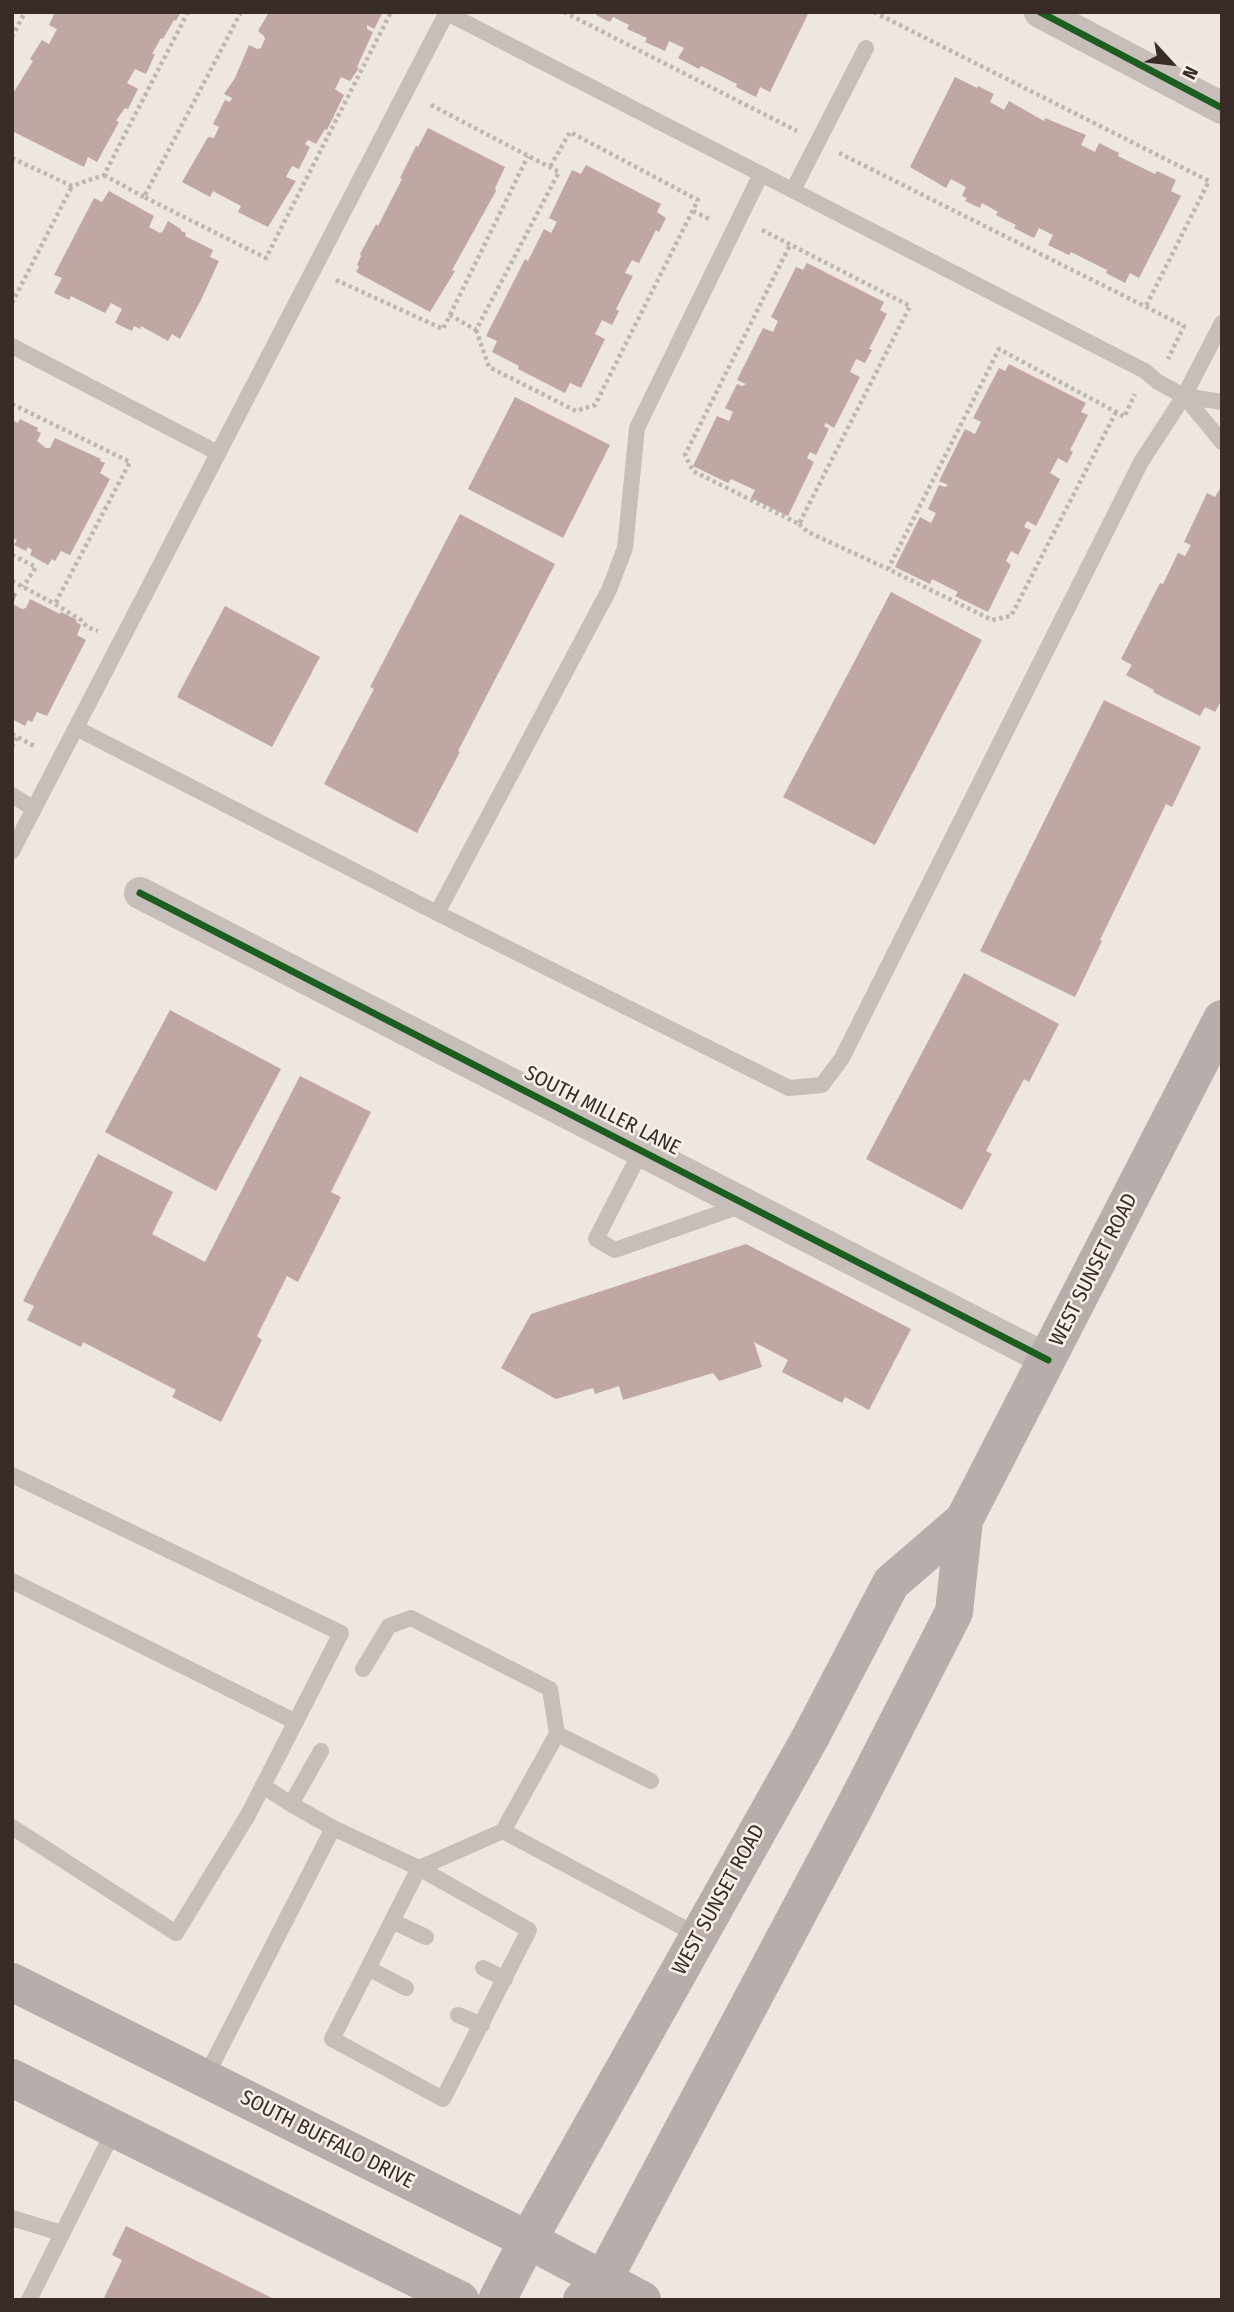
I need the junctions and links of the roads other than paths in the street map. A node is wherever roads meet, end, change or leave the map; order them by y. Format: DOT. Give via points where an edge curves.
graph roads {
  1 [pos="447,12"];
  2 [pos="1040,12"];
  3 [pos="866,48"];
  4 [pos="1222,108"];
  5 [pos="761,173"];
  6 [pos="793,190"];
  7 [pos="1222,323"];
  8 [pos="12,346"];
  9 [pos="1184,396"];
  10 [pos="1222,402"];
  11 [pos="1222,442"];
  12 [pos="218,453"];
  13 [pos="76,728"];
  14 [pos="12,795"];
  15 [pos="34,808"];
  16 [pos="12,851"];
  17 [pos="140,893"];
  18 [pos="437,913"];
  19 [pos="1222,1019"];
  20 [pos="641,1150"];
  21 [pos="745,1204"];
  22 [pos="1048,1360"];
  23 [pos="12,1475"];
  24 [pos="964,1520"];
  25 [pos="12,1581"];
  26 [pos="363,1669"];
  27 [pos="296,1722"];
  28 [pos="556,1734"];
  29 [pos="321,1751"];
  30 [pos="651,1781"];
  31 [pos="263,1786"];
  32 [pos="291,1804"];
  33 [pos="12,1827"];
  34 [pos="333,1828"];
  35 [pos="503,1831"];
  36 [pos="419,1868"];
  37 [pos="392,1921"];
  38 [pos="699,1936"];
  39 [pos="426,1937"];
  40 [pos="368,1968"];
  41 [pos="483,1968"];
  42 [pos="505,1979"];
  43 [pos="12,1982"];
  44 [pos="407,1988"];
  45 [pos="458,2015"];
  46 [pos="482,2025"];
  47 [pos="12,2078"];
  48 [pos="205,2078"];
  49 [pos="115,2128"];
  50 [pos="12,2218"];
  51 [pos="61,2233"];
  52 [pos="528,2240"];
  53 [pos="593,2290"];
  54 [pos="29,2300"];
  55 [pos="460,2300"];
  56 [pos="497,2300"];
  57 [pos="642,2300"];
  1 -- 5 [label="lane"];
  1 -- 12 [label="lane"];
  2 -- 4 [label="street"];
  3 -- 6 [label="lane"];
  5 -- 6 [label="lane"];
  5 -- 18 [label="lane" via="637,428 625,548 609,590"];
  6 -- 9 [label="lane"];
  7 -- 9 [label="lane"];
  8 -- 12 [label="lane"];
  9 -- 10 [label="lane"];
  9 -- 11 [label="lane"];
  9 -- 18 [label="lane" via="1141,462 842,1058 822,1085 789,1088"];
  12 -- 13 [label="lane"];
  13 -- 15 [label="lane"];
  13 -- 18 [label="lane"];
  14 -- 15 [label="lane"];
  15 -- 16 [label="lane"];
  17 -- 20 [label="street, SOUTH MILLER LANE"];
  19 -- 22 [label="main road, WEST SUNSET ROAD"];
  20 -- 21 [label="street, SOUTH MILLER LANE"];
  20 -- 21 [label="lane" via="596,1239 615,1250"];
  21 -- 22 [label="street, SOUTH MILLER LANE"];
  22 -- 24 [label="main road, WEST SUNSET ROAD"];
  23 -- 27 [label="lane" via="341,1633"];
  24 -- 38 [label="main road, WEST SUNSET ROAD" via="891,1583"];
  24 -- 53 [label="main road, WEST SUNSET ROAD" via="954,1612 854,1808"];
  25 -- 27 [label="lane"];
  26 -- 28 [label="lane" via="389,1626 411,1618 550,1689"];
  27 -- 31 [label="lane"];
  28 -- 30 [label="lane"];
  28 -- 35 [label="lane"];
  29 -- 32 [label="lane"];
  31 -- 32 [label="lane"];
  31 -- 33 [label="lane" via="176,1933"];
  32 -- 34 [label="lane"];
  34 -- 36 [label="lane"];
  34 -- 48 [label="lane"];
  35 -- 36 [label="lane"];
  35 -- 38 [label="lane"];
  36 -- 37 [label="lane"];
  36 -- 42 [label="lane" via="529,1930"];
  37 -- 39 [label="lane"];
  37 -- 40 [label="lane"];
  38 -- 52 [label="main road, WEST SUNSET ROAD"];
  40 -- 44 [label="lane"];
  40 -- 46 [label="lane" via="332,2039 443,2099"];
  41 -- 42 [label="lane"];
  42 -- 46 [label="lane"];
  43 -- 48 [label="main road, SOUTH BUFFALO DRIVE"];
  45 -- 46 [label="lane"];
  47 -- 49 [label="main road"];
  48 -- 52 [label="main road, SOUTH BUFFALO DRIVE"];
  49 -- 51 [label="lane"];
  49 -- 55 [label="main road"];
  50 -- 51 [label="lane"];
  51 -- 54 [label="lane"];
  52 -- 53 [label="main road, SOUTH BUFFALO DRIVE"];
  52 -- 56 [label="main road, WEST SUNSET ROAD"];
  53 -- 57 [label="main road, SOUTH BUFFALO DRIVE"];
}
